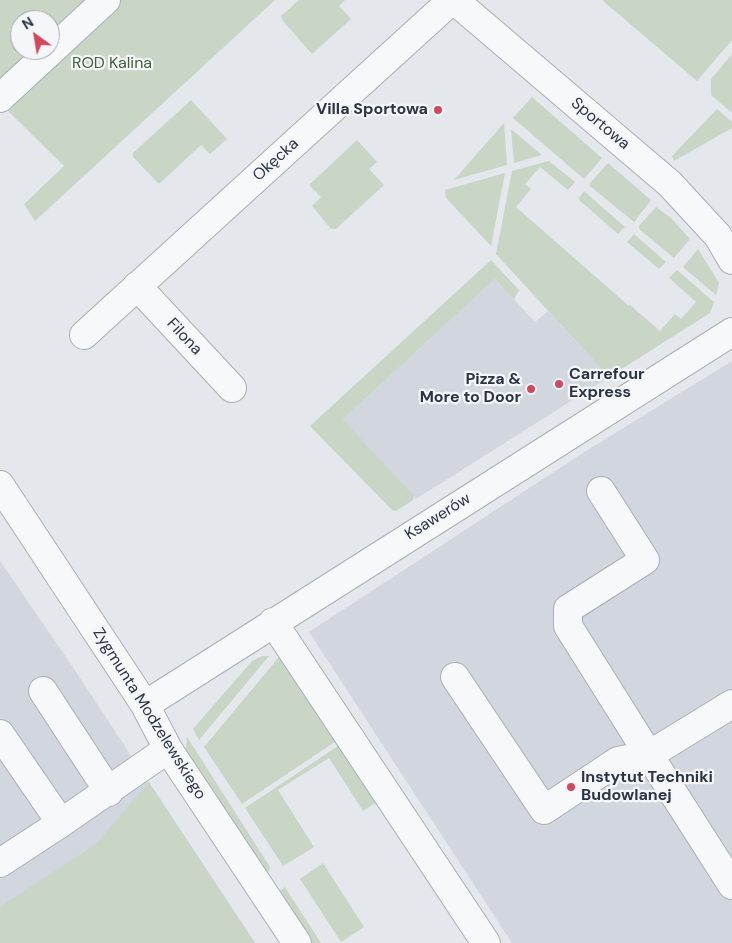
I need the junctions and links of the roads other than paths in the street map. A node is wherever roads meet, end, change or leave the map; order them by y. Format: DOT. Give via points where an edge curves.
graph roads {
  1 [pos="106,0"];
  2 [pos="453,0"];
  3 [pos="0,98"];
  4 [pos="732,260"];
  5 [pos="137,286"];
  6 [pos="92,327"];
  7 [pos="732,332"];
  8 [pos="232,388"];
  9 [pos="0,484"];
  10 [pos="601,491"];
  11 [pos="273,622"];
  12 [pos="455,677"];
  13 [pos="43,691"];
  14 [pos="732,704"];
  15 [pos="145,705"];
  16 [pos="0,734"];
  17 [pos="168,748"];
  18 [pos="649,756"];
  19 [pos="109,792"];
  20 [pos="61,823"];
  21 [pos="0,863"];
  22 [pos="732,885"];
  23 [pos="297,943"];
  24 [pos="486,943"];
  1 -- 3 [label="street"];
  2 -- 4 [label="street, Sportowa" via="670,184 718,236"];
  2 -- 5 [label="street, Okęcka"];
  5 -- 6 [label="street, Okęcka"];
  5 -- 8 [label="street, Filona"];
  7 -- 11 [label="street, Ksawerów"];
  9 -- 15 [label="street, Zygmunta Modzelewskiego"];
  10 -- 18 [label="street" via="645,560 568,609 568,626"];
  11 -- 15 [label="street, Ksawerów"];
  11 -- 24 [label="street"];
  12 -- 18 [label="street" via="544,810 618,762"];
  13 -- 19 [label="street"];
  14 -- 18 [label="street"];
  15 -- 17 [label="street, Zygmunta Modzelewskiego"];
  16 -- 20 [label="street"];
  17 -- 19 [label="street"];
  17 -- 23 [label="street, Zygmunta Modzelewskiego"];
  18 -- 22 [label="street"];
  19 -- 20 [label="street"];
  20 -- 21 [label="street"];
}
